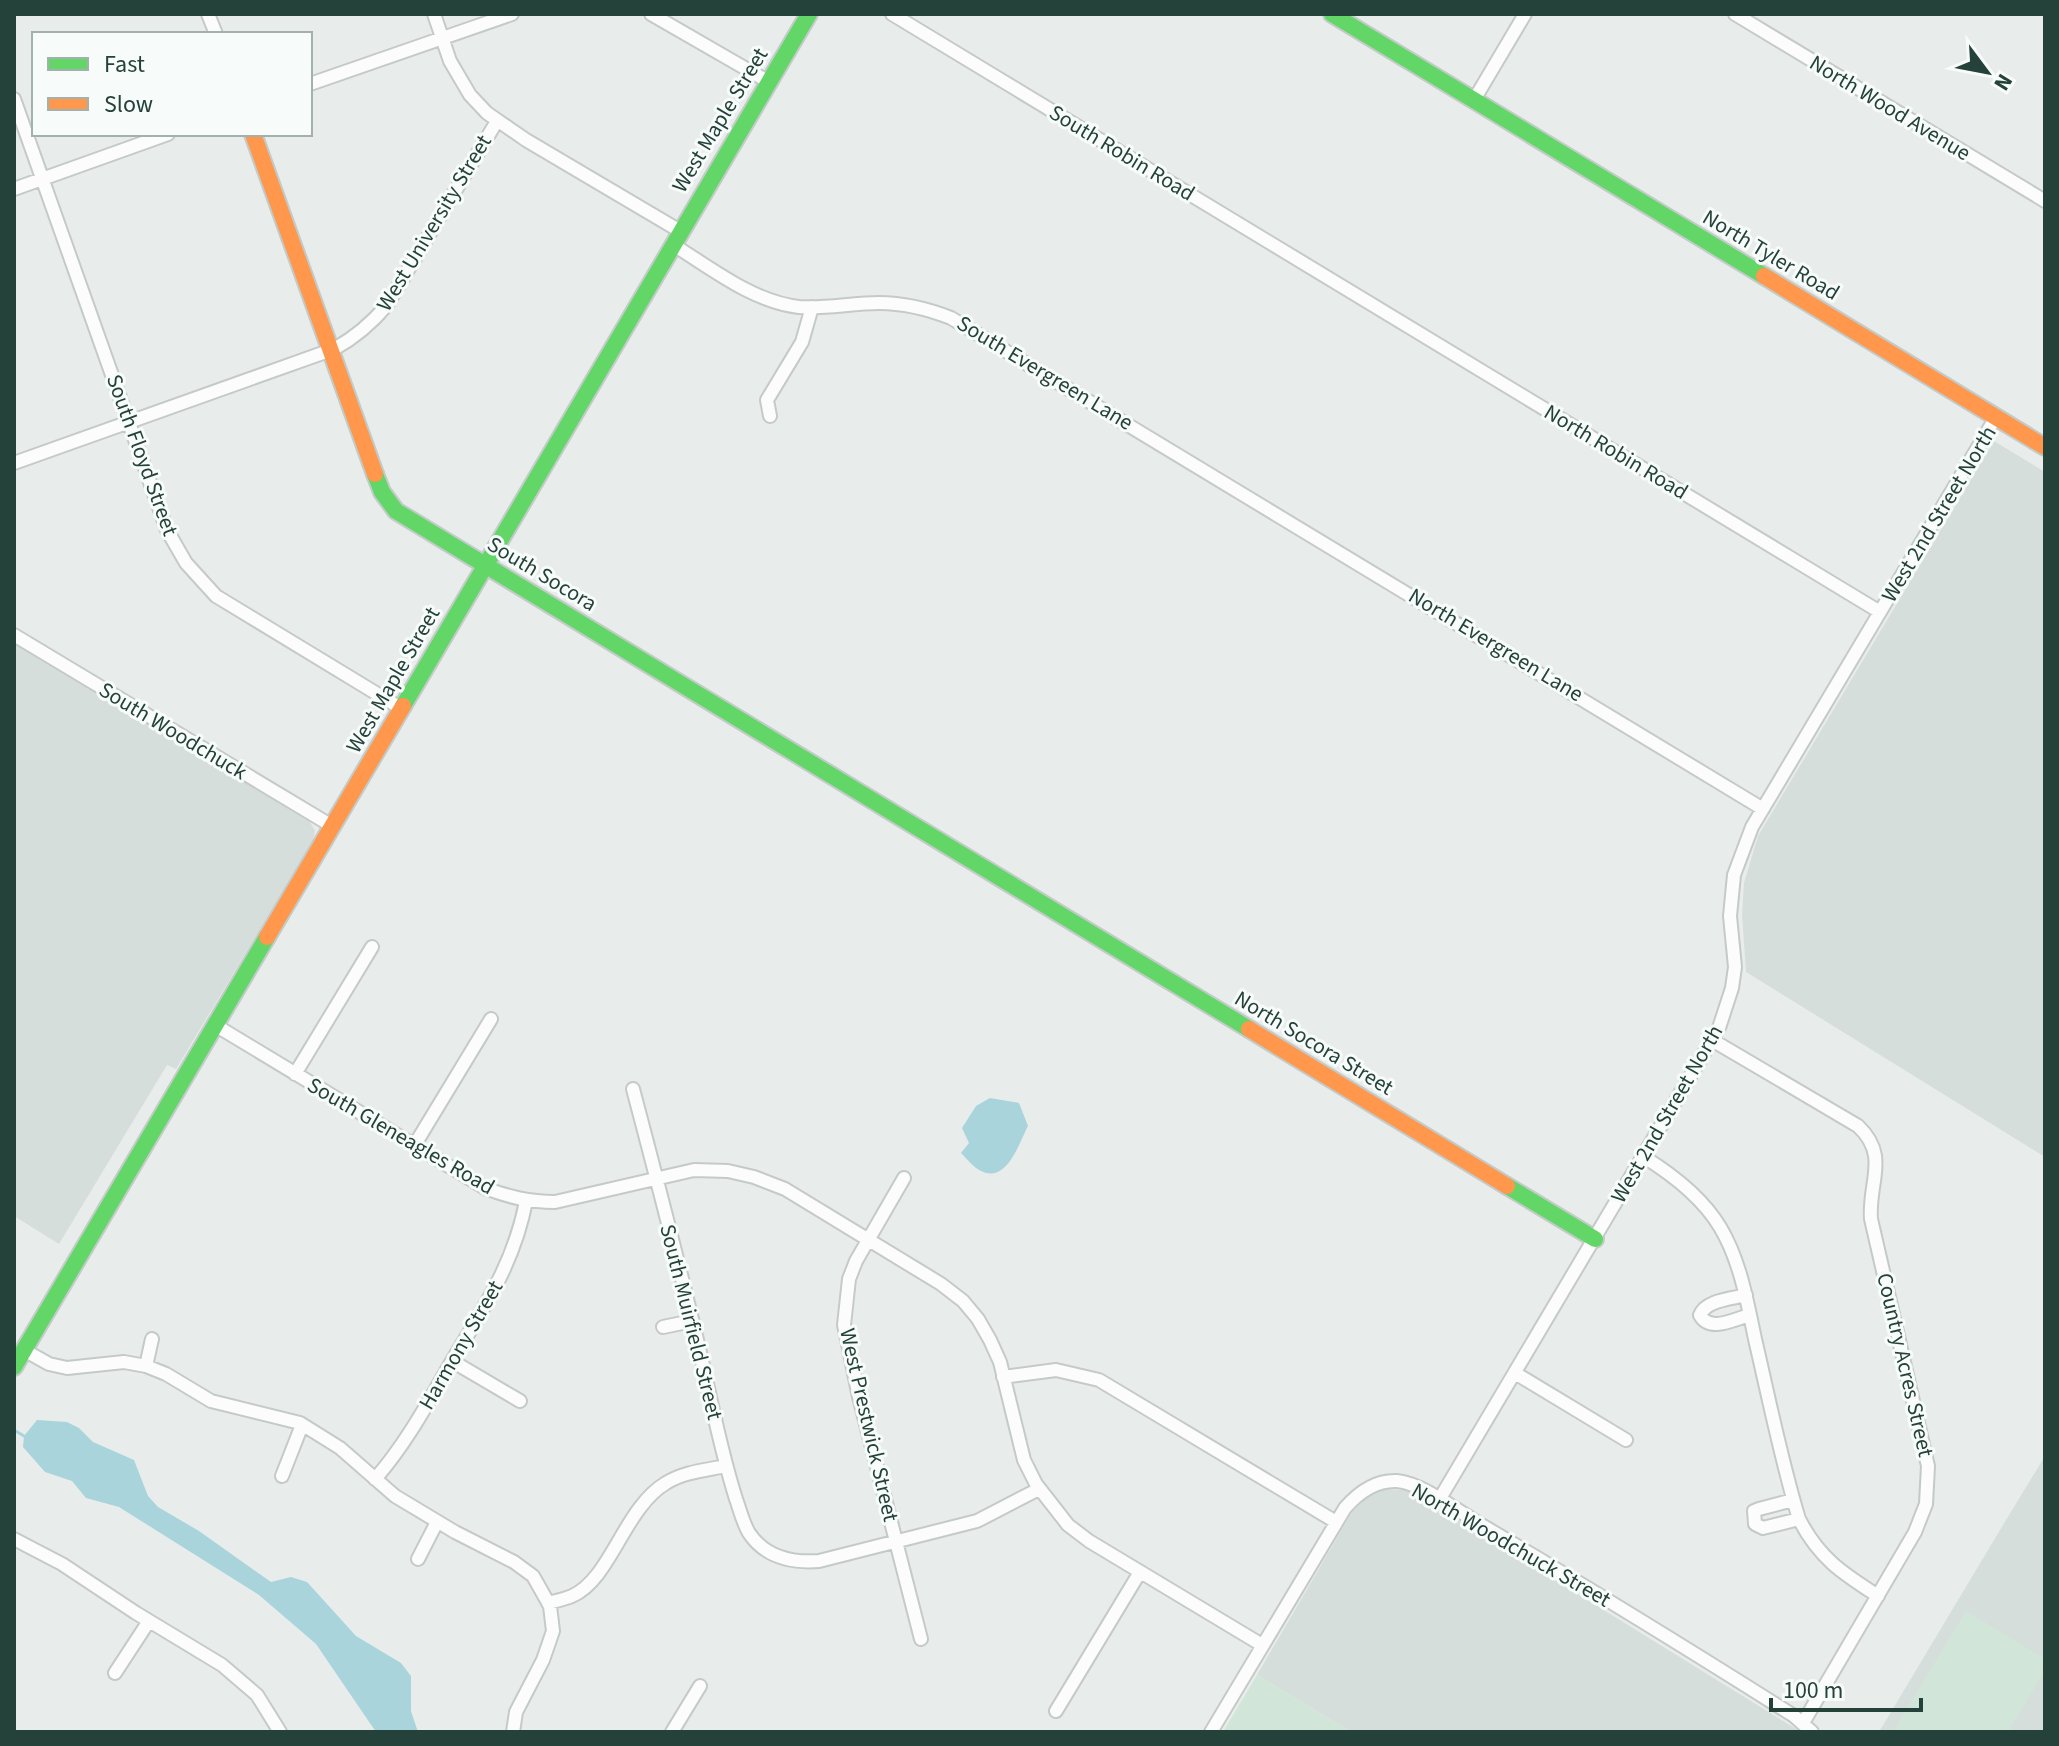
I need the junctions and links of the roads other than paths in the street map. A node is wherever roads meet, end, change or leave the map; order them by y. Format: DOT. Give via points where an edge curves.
graph roads {
  1 [pos="434,14"];
  2 [pos="512,14"];
  3 [pos="651,14"];
  4 [pos="809,14"];
  5 [pos="892,14"];
  6 [pos="1332,14"];
  7 [pos="1525,14"];
  8 [pos="1735,14"];
  9 [pos="443,38"];
  10 [pos="769,82"];
  11 [pos="312,83"];
  12 [pos="14,99"];
  13 [pos="1474,100"];
  14 [pos="497,121"];
  15 [pos="162,136"];
  16 [pos="254,136"];
  17 [pos="44,178"];
  18 [pos="14,189"];
  19 [pos="2045,201"];
  20 [pos="676,238"];
  21 [pos="1352,292"];
  22 [pos="812,307"];
  23 [pos="330,351"];
  24 [pos="770,416"];
  25 [pos="1996,417"];
  26 [pos="131,422"];
  27 [pos="2045,447"];
  28 [pos="14,463"];
  29 [pos="1228,483"];
  30 [pos="486,565"];
  31 [pos="1880,612"];
  32 [pos="14,635"];
  33 [pos="402,709"];
  34 [pos="1763,809"];
  35 [pos="332,826"];
  36 [pos="1011,884"];
  37 [pos="372,947"];
  38 [pos="491,1019"];
  39 [pos="215,1025"];
  40 [pos="1712,1040"];
  41 [pos="295,1074"];
  42 [pos="633,1089"];
  43 [pos="414,1146"];
  44 [pos="1644,1157"];
  45 [pos="656,1178"];
  46 [pos="904,1178"];
  47 [pos="526,1201"];
  48 [pos="869,1239"];
  49 [pos="1595,1239"];
  50 [pos="1746,1295"];
  51 [pos="1750,1315"];
  52 [pos="692,1321"];
  53 [pos="663,1327"];
  54 [pos="152,1339"];
  55 [pos="24,1350"];
  56 [pos="452,1361"];
  57 [pos="146,1366"];
  58 [pos="14,1367"];
  59 [pos="1515,1373"];
  60 [pos="1003,1377"];
  61 [pos="520,1401"];
  62 [pos="302,1425"];
  63 [pos="1626,1440"];
  64 [pos="726,1466"];
  65 [pos="282,1476"];
  66 [pos="375,1479"];
  67 [pos="1039,1489"];
  68 [pos="1439,1500"];
  69 [pos="1793,1500"];
  70 [pos="1799,1519"];
  71 [pos="437,1522"];
  72 [pos="1336,1522"];
  73 [pos="15,1542"];
  74 [pos="896,1542"];
  75 [pos="418,1559"];
  76 [pos="1140,1572"];
  77 [pos="1878,1596"];
  78 [pos="548,1603"];
  79 [pos="149,1621"];
  80 [pos="921,1639"];
  81 [pos="1262,1645"];
  82 [pos="115,1673"];
  83 [pos="700,1686"];
  84 [pos="1056,1711"];
  85 [pos="1807,1728"];
  86 [pos="275,1730"];
  87 [pos="513,1732"];
  88 [pos="672,1732"];
  89 [pos="1211,1732"];
  1 -- 9 [label="street, South Evergreen Lane"];
  2 -- 9 [label="street"];
  3 -- 10 [label="street"];
  4 -- 10 [label="main road, West Maple Street"];
  5 -- 21 [label="street, South Robin Road"];
  6 -- 13 [label="main road, North Tyler Road"];
  7 -- 13 [label="street"];
  8 -- 19 [label="street, North Wood Avenue"];
  9 -- 11 [label="street"];
  9 -- 14 [label="street, South Evergreen Lane" via="470,95"];
  10 -- 20 [label="main road, West Maple Street"];
  12 -- 17 [label="street, South Floyd Street"];
  13 -- 25 [label="main road, North Tyler Road"];
  14 -- 20 [label="street, South Evergreen Lane"];
  14 -- 23 [label="street, West University Street" via="387,305 372,324"];
  15 -- 17 [label="street"];
  16 -- 23 [label="main road, South Socora"];
  17 -- 18 [label="street"];
  17 -- 26 [label="street, South Floyd Street"];
  20 -- 22 [label="street, South Evergreen Lane" via="760,295"];
  20 -- 30 [label="main road, West Maple Street"];
  21 -- 31 [label="street, North Robin Road"];
  22 -- 24 [label="street" via="802,342 767,400"];
  22 -- 29 [label="street, South Evergreen Lane" via="880,303 951,318"];
  23 -- 26 [label="street, West University Street"];
  23 -- 30 [label="main road, South Socora" via="382,492 396,511"];
  25 -- 27 [label="main road, North Tyler Road"];
  25 -- 31 [label="street, West 2nd Street North"];
  26 -- 28 [label="street, West University Street"];
  26 -- 33 [label="street, South Floyd Street" via="167,530 186,563 216,596"];
  29 -- 34 [label="street, North Evergreen Lane"];
  30 -- 33 [label="main road, West Maple Street"];
  30 -- 36 [label="main road, South Socora"];
  31 -- 34 [label="street, West 2nd Street North"];
  32 -- 35 [label="street, South Woodchuck"];
  33 -- 35 [label="main road, West Maple Street"];
  34 -- 40 [label="street, West 2nd Street North" via="1734,875 1730,916 1735,967 1726,1010"];
  35 -- 39 [label="main road, West Maple Street"];
  36 -- 49 [label="main road, North Socora Street"];
  37 -- 41 [label="street"];
  38 -- 43 [label="street"];
  39 -- 41 [label="street, South Gleneagles Road"];
  39 -- 55 [label="main road, West Maple Street"];
  40 -- 44 [label="street, West 2nd Street North"];
  40 -- 77 [label="street, Country Acres Street" via="1858,1126 1875,1151 1871,1219 1929,1478 1921,1519"];
  41 -- 43 [label="street, South Gleneagles Road"];
  42 -- 45 [label="street, South Muirfield Street"];
  43 -- 47 [label="street, South Gleneagles Road" via="485,1188"];
  44 -- 49 [label="street, West 2nd Street North"];
  44 -- 50 [label="street" via="1689,1190 1720,1226"];
  45 -- 47 [label="street, South Gleneagles Road" via="555,1202"];
  45 -- 48 [label="street, South Gleneagles Road" via="694,1170 754,1177 785,1189"];
  45 -- 52 [label="street, South Muirfield Street"];
  46 -- 48 [label="street, West Prestwick Street"];
  47 -- 56 [label="street, Harmony Street" via="507,1267"];
  48 -- 60 [label="street, South Gleneagles Road" via="963,1301 990,1340"];
  48 -- 74 [label="street, West Prestwick Street" via="849,1279 844,1325"];
  49 -- 59 [label="street, West 2nd Street North"];
  50 -- 51 [label="street"];
  50 -- 51 [label="street" via="1709,1304 1700,1315 1712,1325"];
  51 -- 69 [label="street"];
  52 -- 53 [label="street"];
  52 -- 64 [label="street, South Muirfield Street"];
  54 -- 57 [label="street"];
  55 -- 57 [label="street" via="67,1368 124,1362"];
  55 -- 58 [label="main road, West Maple Street"];
  56 -- 61 [label="street"];
  56 -- 66 [label="street, Harmony Street"];
  57 -- 62 [label="street" via="211,1401"];
  59 -- 63 [label="street"];
  59 -- 68 [label="street, West 2nd Street North"];
  60 -- 67 [label="street, South Gleneagles Road" via="1024,1460"];
  60 -- 72 [label="street" via="1056,1370 1099,1380"];
  62 -- 65 [label="street"];
  62 -- 66 [label="street" via="340,1448"];
  64 -- 74 [label="street, South Muirfield Street" via="749,1533 770,1553 801,1563"];
  64 -- 78 [label="street" via="666,1482 635,1512 587,1587"];
  66 -- 71 [label="street"];
  67 -- 74 [label="street, South Muirfield Street" via="977,1521"];
  67 -- 76 [label="street, South Gleneagles Road" via="1068,1525"];
  68 -- 72 [label="street, North Woodchuck Street" via="1409,1484 1383,1482 1356,1495"];
  68 -- 85 [label="street, North Woodchuck Street"];
  69 -- 70 [label="street"];
  69 -- 70 [label="street" via="1754,1511 1753,1520 1763,1528"];
  70 -- 77 [label="street" via="1824,1558"];
  71 -- 75 [label="street"];
  71 -- 78 [label="street" via="524,1569"];
  72 -- 81 [label="street"];
  73 -- 79 [label="street" via="62,1564"];
  74 -- 80 [label="street, West Prestwick Street"];
  76 -- 81 [label="street, South Gleneagles Road"];
  76 -- 84 [label="street"];
  77 -- 85 [label="street, Country Acres Street"];
  78 -- 87 [label="street" via="550,1644 519,1704"];
  79 -- 82 [label="street"];
  79 -- 86 [label="street" via="222,1665 257,1695"];
  81 -- 89 [label="street"];
  83 -- 88 [label="street"];
}
